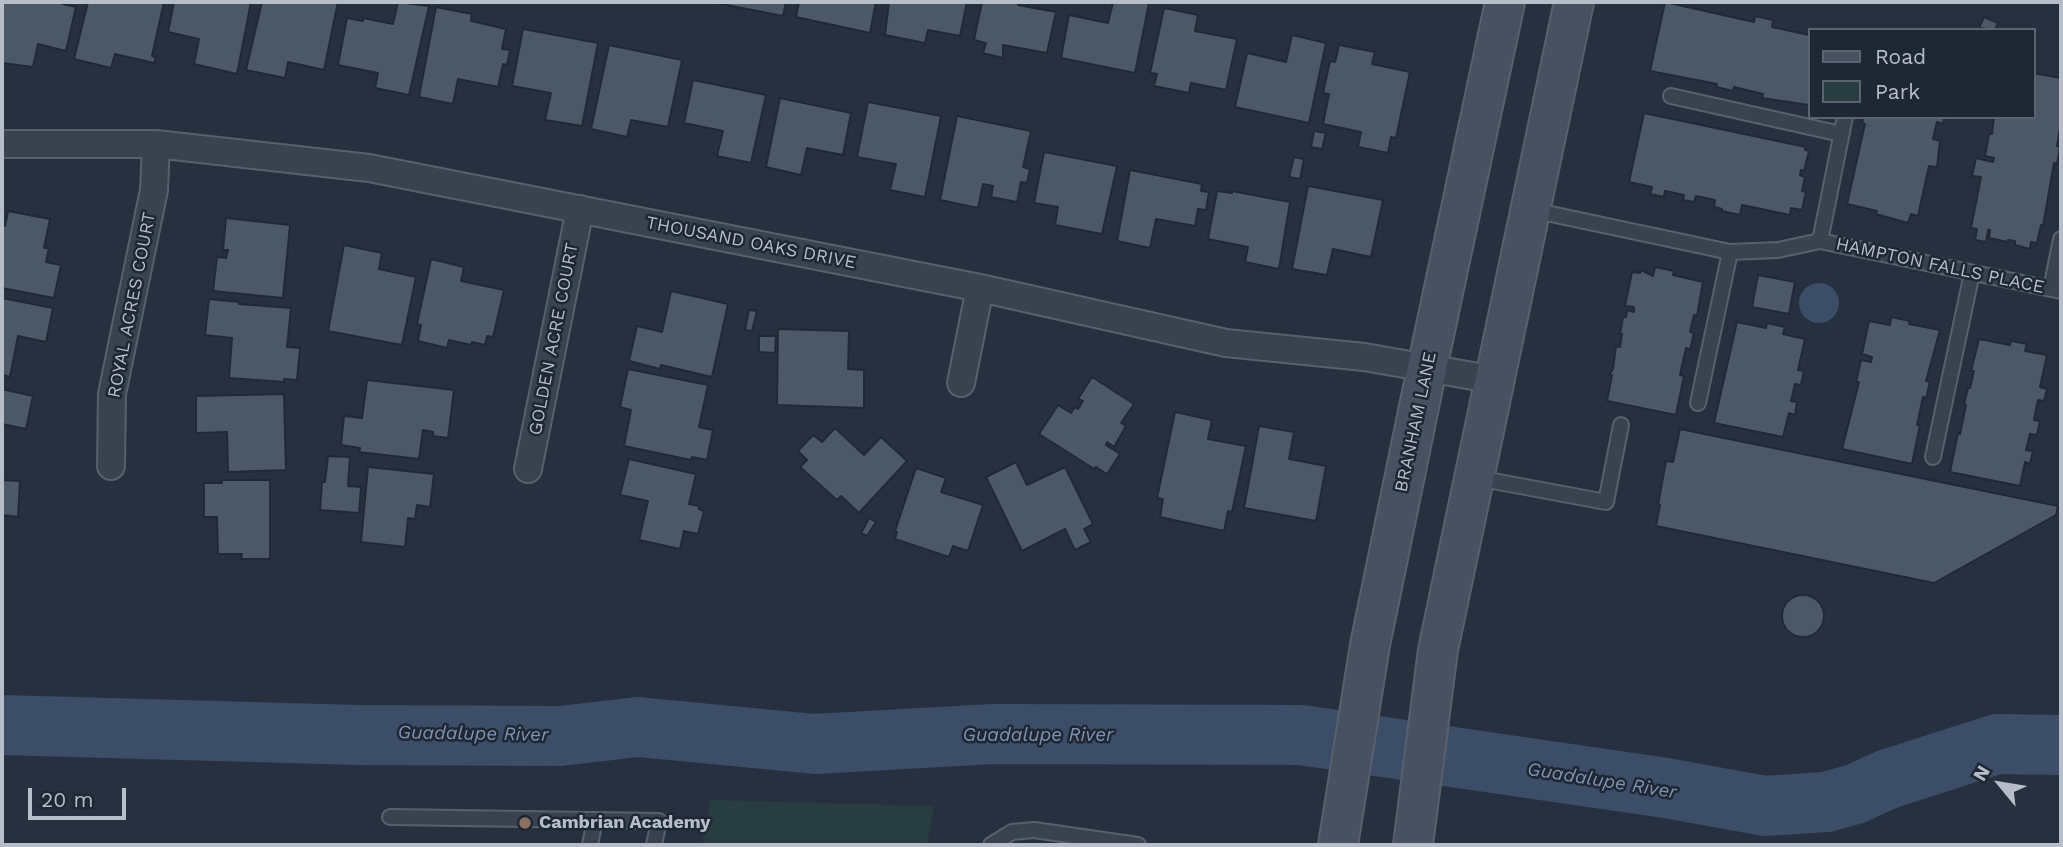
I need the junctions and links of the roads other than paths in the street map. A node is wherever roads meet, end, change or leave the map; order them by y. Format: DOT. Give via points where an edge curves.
graph roads {
  1 [pos="1505,2"];
  2 [pos="1574,2"];
  3 [pos="1671,96"];
  4 [pos="1845,119"];
  5 [pos="1841,134"];
  6 [pos="2,144"];
  7 [pos="156,144"];
  8 [pos="580,209"];
  9 [pos="1531,209"];
  10 [pos="2061,239"];
  11 [pos="1819,240"];
  12 [pos="1730,252"];
  13 [pos="1972,273"];
  14 [pos="980,288"];
  15 [pos="2056,290"];
  16 [pos="1427,368"];
  17 [pos="1496,380"];
  18 [pos="961,383"];
  19 [pos="1698,403"];
  20 [pos="1621,425"];
  21 [pos="1933,457"];
  22 [pos="111,466"];
  23 [pos="528,469"];
  24 [pos="1475,477"];
  25 [pos="390,817"];
  26 [pos="595,820"];
  27 [pos="1339,841"];
  28 [pos="1413,844"];
  29 [pos="590,845"];
  30 [pos="654,845"];
  31 [pos="991,845"];
  32 [pos="1138,845"];
  1 -- 16 [label="main road, BRANHAM LANE"];
  2 -- 9 [label="main road"];
  3 -- 5 [label="lane"];
  4 -- 5 [label="lane"];
  5 -- 11 [label="lane"];
  6 -- 7 [label="street, THOUSAND OAKS DRIVE"];
  7 -- 8 [label="street, THOUSAND OAKS DRIVE" via="369,168"];
  7 -- 22 [label="street, ROYAL ACRES COURT" via="154,190 112,394"];
  8 -- 14 [label="street, THOUSAND OAKS DRIVE"];
  8 -- 23 [label="street, GOLDEN ACRE COURT"];
  9 -- 12 [label="lane, HAMPTON FALLS PLACE"];
  9 -- 17 [label="main road"];
  10 -- 15 [label="lane"];
  11 -- 12 [label="lane, HAMPTON FALLS PLACE" via="1779,250"];
  11 -- 13 [label="lane, HAMPTON FALLS PLACE"];
  12 -- 19 [label="lane"];
  13 -- 15 [label="lane, HAMPTON FALLS PLACE"];
  13 -- 21 [label="lane"];
  14 -- 16 [label="street, THOUSAND OAKS DRIVE" via="1226,343"];
  14 -- 18 [label="street"];
  16 -- 17 [label="street, THOUSAND OAKS DRIVE"];
  16 -- 27 [label="main road, BRANHAM LANE" via="1370,645"];
  17 -- 24 [label="main road"];
  20 -- 24 [label="lane" via="1606,502"];
  24 -- 28 [label="main road" via="1438,650"];
  25 -- 26 [label="lane"];
  26 -- 29 [label="lane"];
  26 -- 30 [label="lane" via="659,821"];
  31 -- 32 [label="lane" via="1012,832 1034,830"];
}
